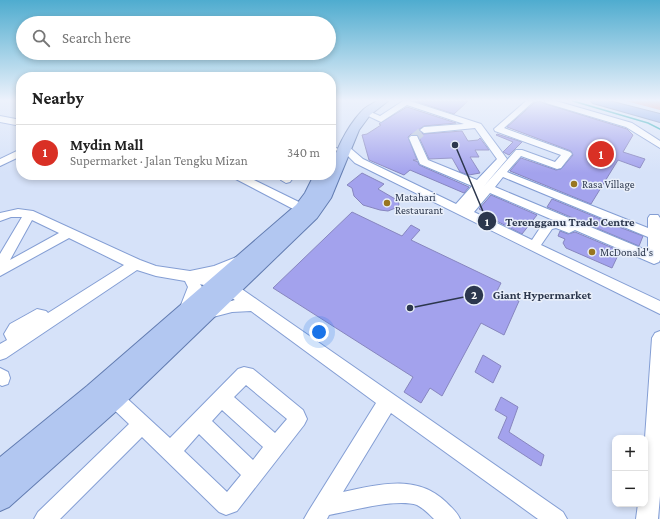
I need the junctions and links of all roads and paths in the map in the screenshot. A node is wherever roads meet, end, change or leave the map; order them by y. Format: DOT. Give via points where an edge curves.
graph roads {
  1 [pos="356,125"];
  2 [pos="374,125"];
  3 [pos="502,125"];
  4 [pos="629,125"];
  5 [pos="478,126"];
  6 [pos="371,128"];
  7 [pos="424,130"];
  8 [pos="414,138"];
  9 [pos="660,145"];
  10 [pos="336,149"];
  11 [pos="336,150"];
  12 [pos="16,155"];
  13 [pos="0,163"];
  14 [pos="501,173"];
  15 [pos="249,180"];
  16 [pos="319,180"];
  17 [pos="327,180"];
  18 [pos="484,186"];
  19 [pos="301,208"];
  20 [pos="462,211"];
  21 [pos="29,214"];
  22 [pos="0,217"];
  23 [pos="654,218"];
  24 [pos="69,233"];
  25 [pos="657,236"];
  26 [pos="534,246"];
  27 [pos="135,264"];
  28 [pos="249,264"];
  29 [pos="0,265"];
  30 [pos="660,269"];
  31 [pos="0,271"];
  32 [pos="189,276"];
  33 [pos="225,286"];
  34 [pos="254,305"];
  35 [pos="660,308"];
  36 [pos="194,314"];
  37 [pos="660,338"];
  38 [pos="0,354"];
  39 [pos="114,398"];
  40 [pos="222,398"];
  41 [pos="388,401"];
  42 [pos="199,421"];
  43 [pos="142,424"];
  44 [pos="276,446"];
  45 [pos="170,451"];
  46 [pos="0,473"];
  47 [pos="254,474"];
  48 [pos="0,498"];
  49 [pos="319,512"];
  50 [pos="45,519"];
  51 [pos="449,519"];
  52 [pos="556,519"];
  53 [pos="647,519"];
  1 -- 10 [label="main road"];
  2 -- 6 [label="street"];
  3 -- 14 [label="street" via="498,129 567,154 557,166 519,152"];
  4 -- 9 [label="street"];
  5 -- 7 [label="street"];
  5 -- 18 [label="street" via="502,160"];
  8 -- 18 [label="street" via="424,162"];
  11 -- 20 [label="street"];
  12 -- 13 [label="street"];
  14 -- 18 [label="street"];
  14 -- 25 [label="street"];
  15 -- 19 [label="street"];
  16 -- 19 [label="main road" via="312,195"];
  17 -- 28 [label="main road" via="320,204"];
  18 -- 20 [label="street"];
  18 -- 25 [label="street" via="654,259"];
  19 -- 28 [label="main road"];
  20 -- 26 [label="street"];
  21 -- 22 [label="street" via="23,212"];
  21 -- 24 [label="street"];
  21 -- 29 [label="street"];
  23 -- 25 [label="street"];
  24 -- 27 [label="street"];
  24 -- 31 [label="street"];
  26 -- 30 [label="street" via="548,225 558,224"];
  26 -- 35 [label="street" via="609,277"];
  27 -- 32 [label="street" via="156,271"];
  27 -- 38 [label="street" via="47,322 41,315 37,315 15,329 12,334 17,342"];
  28 -- 32 [label="street"];
  28 -- 33 [label="main road"];
  28 -- 34 [label="street" via="247,285"];
  32 -- 33 [label="street"];
  32 -- 36 [label="street" via="195,287"];
  33 -- 34 [label="street"];
  33 -- 36 [label="main road"];
  34 -- 36 [label="street" via="232,306"];
  34 -- 41 [label="street"];
  36 -- 39 [label="main road"];
  36 -- 46 [label="main road"];
  37 -- 53 [label="street"];
  39 -- 43 [label="street"];
  39 -- 48 [label="main road"];
  40 -- 42 [label="street"];
  40 -- 44 [label="street"];
  40 -- 44 [label="street" via="244,375 247,375 297,416 298,419"];
  41 -- 49 [label="street"];
  41 -- 52 [label="street"];
  42 -- 45 [label="street"];
  42 -- 47 [label="street"];
  43 -- 45 [label="street"];
  43 -- 50 [label="street"];
  44 -- 47 [label="street"];
  45 -- 47 [label="street" via="226,505 230,504"];
  49 -- 51 [label="street" via="397,493 411,493 424,497"];
}
